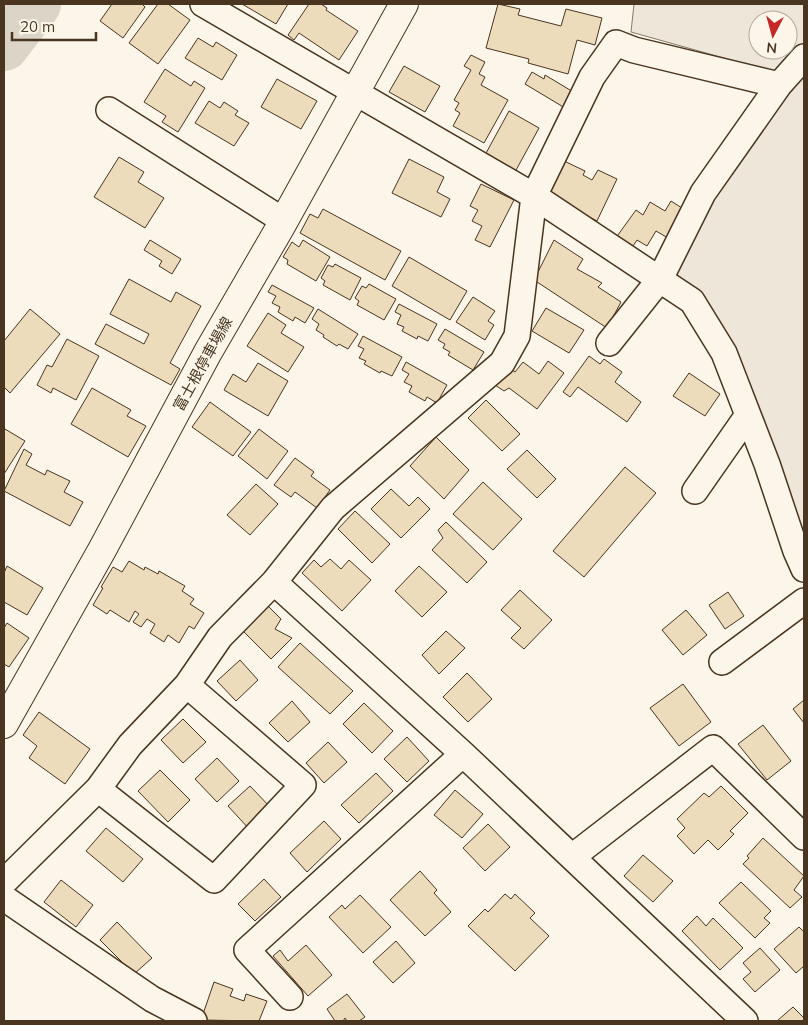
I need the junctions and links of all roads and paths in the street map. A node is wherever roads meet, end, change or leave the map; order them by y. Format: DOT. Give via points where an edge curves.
graph roads {
  1 [pos="203,4"];
  2 [pos="404,4"];
  3 [pos="804,58"];
  4 [pos="779,85"];
  5 [pos="355,92"];
  6 [pos="110,110"];
  7 [pos="534,196"];
  8 [pos="284,222"];
  9 [pos="660,279"];
  10 [pos="609,343"];
  11 [pos="748,415"];
  12 [pos="695,491"];
  13 [pos="804,569"];
  14 [pos="274,582"];
  15 [pos="804,601"];
  16 [pos="722,662"];
  17 [pos="187,685"];
  18 [pos="8,707"];
  19 [pos="463,754"];
  20 [pos="98,789"];
  21 [pos="804,838"];
  22 [pos="572,857"];
  23 [pos="4,882"];
  24 [pos="4,898"];
  25 [pos="290,996"];
  26 [pos="194,1021"];
  27 [pos="745,1021"];
  1 -- 5 [label="street"];
  2 -- 5 [label="main road, 富士根停車場線"];
  3 -- 4 [label="street"];
  4 -- 7 [label="street" via="616,43 587,86"];
  4 -- 9 [label="street" via="703,193"];
  5 -- 7 [label="street"];
  5 -- 8 [label="main road, 富士根停車場線"];
  6 -- 8 [label="street"];
  7 -- 9 [label="street"];
  7 -- 14 [label="street" via="517,336 502,363 333,508"];
  8 -- 18 [label="main road, 富士根停車場線"];
  9 -- 10 [label="street"];
  9 -- 11 [label="street" via="692,301 724,353"];
  11 -- 12 [label="street"];
  11 -- 13 [label="street"];
  14 -- 17 [label="street" via="220,637"];
  14 -- 19 [label="street"];
  15 -- 16 [label="street"];
  17 -- 20 [label="street" via="130,745"];
  17 -- 20 [label="street" via="303,785 214,880"];
  19 -- 22 [label="street"];
  19 -- 25 [label="street" via="247,950"];
  20 -- 23 [label="street"];
  21 -- 22 [label="street" via="713,748"];
  22 -- 27 [label="street"];
  24 -- 26 [label="street" via="152,999"];
}
